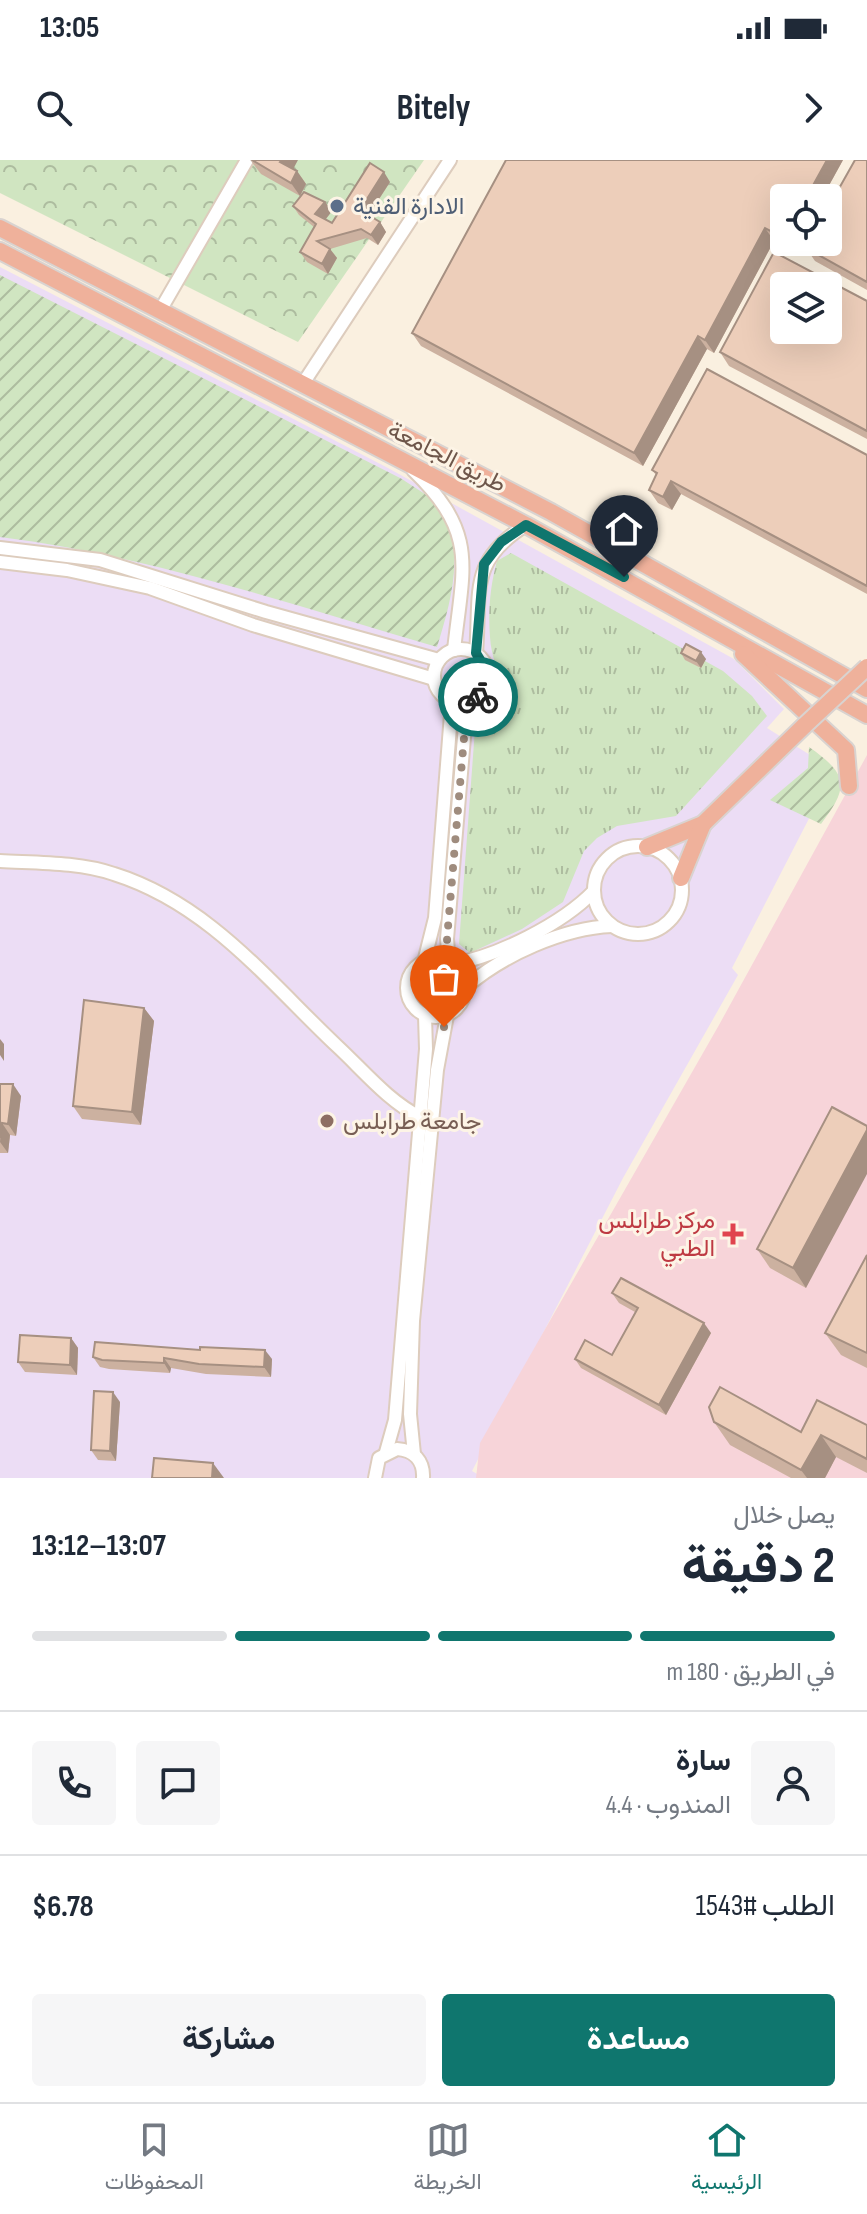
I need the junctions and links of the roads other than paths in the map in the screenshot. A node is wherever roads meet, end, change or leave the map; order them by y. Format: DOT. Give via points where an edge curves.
graph roads {
  1 [pos="247,160"];
  2 [pos="444,162"];
  3 [pos="0,228"];
  4 [pos="0,251"];
  5 [pos="161,309"];
  6 [pos="304,382"];
  7 [pos="405,462"];
  8 [pos="526,525"];
  9 [pos="0,548"];
  10 [pos="0,562"];
  11 [pos="730,642"];
  12 [pos="454,650"];
  13 [pos="476,653"];
  14 [pos="439,660"];
  15 [pos="867,667"];
  16 [pos="434,679"];
  17 [pos="867,689"];
  18 [pos="452,701"];
  19 [pos="467,702"];
  20 [pos="867,715"];
  21 [pos="849,786"];
  22 [pos="703,824"];
  23 [pos="647,847"];
  24 [pos="0,861"];
  25 [pos="681,878"];
  26 [pos="594,891"];
  27 [pos="612,926"];
  28 [pos="424,962"];
  29 [pos="451,963"];
  30 [pos="466,987"];
  31 [pos="425,1016"];
  32 [pos="447,1016"];
  33 [pos="420,1117"];
  34 [pos="386,1452"];
  35 [pos="414,1454"];
  36 [pos="375,1478"];
  37 [pos="423,1478"];
  1 -- 5 [label="street"];
  2 -- 6 [label="street"];
  3 -- 5 [label="highway, طريق الجامعة"];
  4 -- 7 [label="highway, طريق الجامعة"];
  5 -- 6 [label="highway, طريق الجامعة"];
  6 -- 17 [label="highway, طريق الجامعة" via="551,512"];
  7 -- 8 [label="highway, طريق الجامعة"];
  7 -- 12 [label="street" via="439,495 462,541"];
  8 -- 11 [label="highway, طريق الجامعة"];
  8 -- 13 [label="street" via="501,542 484,564"];
  9 -- 14 [label="street" via="100,560"];
  10 -- 16 [label="street" via="150,588"];
  11 -- 20 [label="highway, طريق الجامعة"];
  11 -- 21 [label="highway" via="846,750"];
  12 -- 13 [label="street"];
  12 -- 14 [label="street"];
  13 -- 19 [label="street" via="486,666 488,681 480,695"];
  14 -- 16 [label="street"];
  15 -- 22 [label="highway, bridge"];
  16 -- 18 [label="street" via="440,693"];
  18 -- 19 [label="street"];
  18 -- 28 [label="street" via="435,918"];
  19 -- 29 [label="street" via="447,939"];
  22 -- 23 [label="highway"];
  22 -- 25 [label="highway"];
  23 -- 25 [label="street" via="668,858"];
  23 -- 26 [label="street" via="625,848 606,860"];
  24 -- 33 [label="street" via="113,873 192,909 229,938 374,1082"];
  25 -- 27 [label="street" via="681,901 668,923 647,933"];
  26 -- 27 [label="street" via="599,911"];
  26 -- 29 [label="street" via="558,920 481,957"];
  27 -- 30 [label="street" via="562,935 489,969"];
  28 -- 29 [label="street"];
  28 -- 31 [label="street" via="411,973 407,989 412,1005"];
  29 -- 30 [label="street"];
  30 -- 32 [label="street" via="461,1004"];
  31 -- 32 [label="street"];
  31 -- 33 [label="street"];
  32 -- 35 [label="street" via="413,1321"];
  33 -- 34 [label="street" via="395,1420"];
  34 -- 35 [label="street"];
  34 -- 36 [label="street" via="375,1465"];
  35 -- 37 [label="street"];
}
